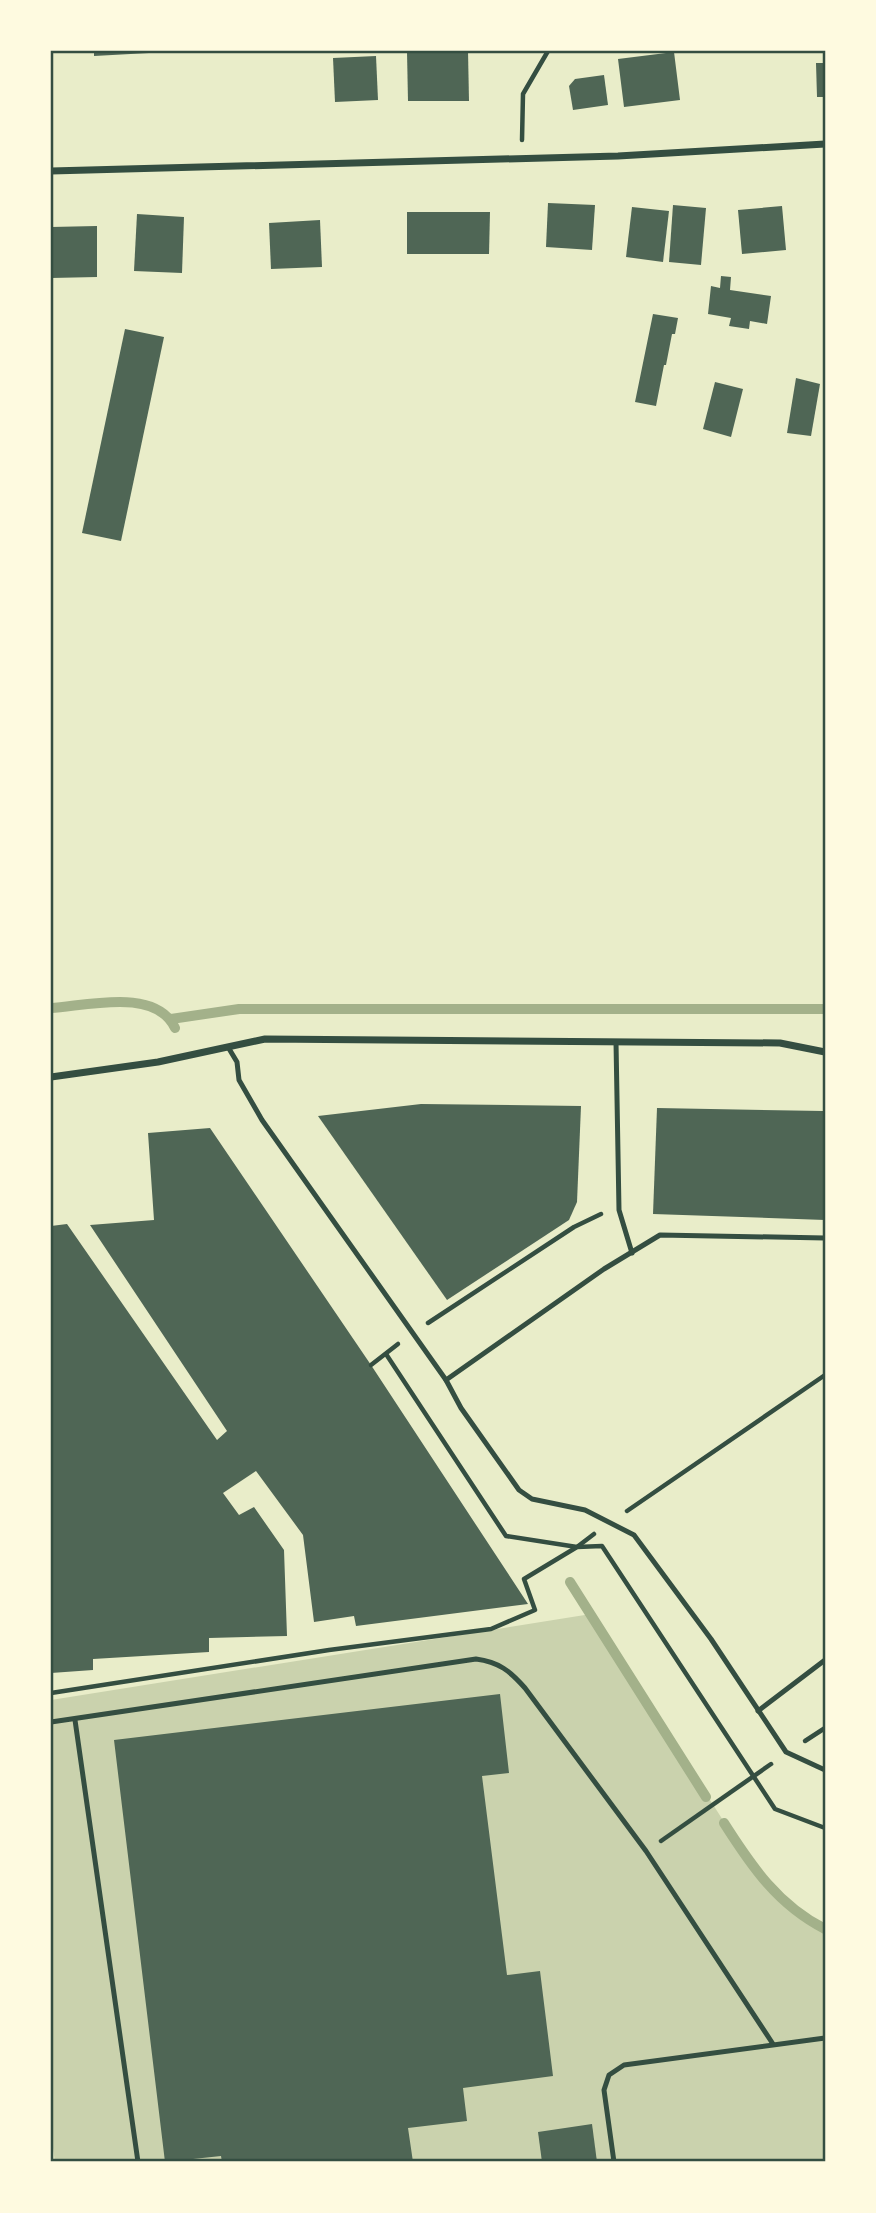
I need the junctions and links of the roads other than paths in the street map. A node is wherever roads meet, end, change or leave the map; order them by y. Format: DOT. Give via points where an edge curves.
graph roads {
  1 [pos="825,144"];
  2 [pos="51,171"];
  3 [pos="616,1042"];
  4 [pos="228,1045"];
  5 [pos="825,1052"];
  6 [pos="51,1077"];
  7 [pos="825,1238"];
  8 [pos="632,1253"];
  9 [pos="446,1380"];
  10 [pos="825,1660"];
  11 [pos="758,1711"];
  12 [pos="75,1720"];
  13 [pos="51,1722"];
  14 [pos="825,1770"];
  15 [pos="825,2038"];
  16 [pos="772,2044"];
  17 [pos="138,2162"];
  18 [pos="614,2162"];
  1 -- 2 [label="street" via="523,159"];
  3 -- 4 [label="street" via="265,1039"];
  3 -- 5 [label="street" via="780,1043"];
  3 -- 8 [label="lane" via="619,1210"];
  4 -- 6 [label="street" via="158,1062"];
  4 -- 9 [label="lane" via="239,1080 262,1120"];
  7 -- 8 [label="lane" via="660,1235"];
  8 -- 9 [label="lane"];
  9 -- 11 [label="lane" via="519,1490 532,1499 585,1510 634,1535"];
  10 -- 11 [label="lane"];
  11 -- 14 [label="lane" via="786,1752"];
  12 -- 13 [label="lane"];
  12 -- 16 [label="lane" via="349,1676 476,1659 494,1661 525,1688 646,1851"];
  12 -- 17 [label="lane"];
  15 -- 16 [label="lane"];
  16 -- 18 [label="lane" via="624,2065 609,2075 604,2090"];
}
